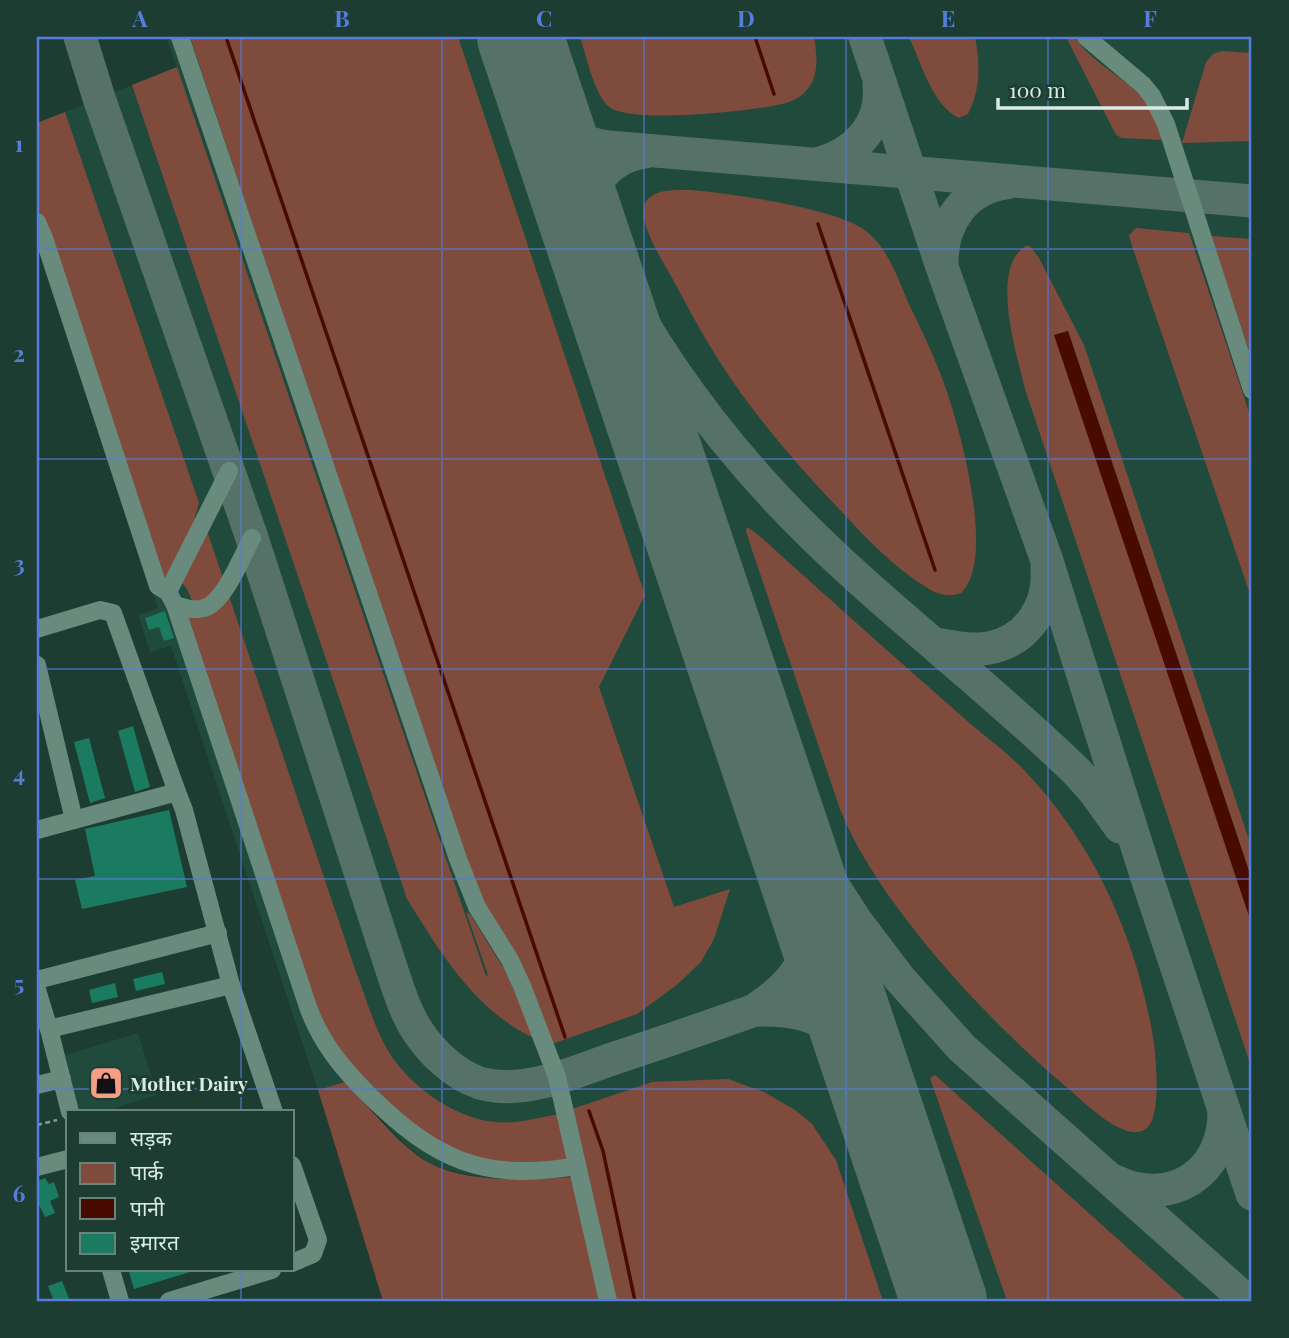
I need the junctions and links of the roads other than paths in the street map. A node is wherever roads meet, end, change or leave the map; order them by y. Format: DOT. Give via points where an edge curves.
graph roads {
  1 [pos="180,37"];
  2 [pos="1086,37"];
  3 [pos="37,222"];
  4 [pos="1252,390"];
  5 [pos="229,471"];
  6 [pos="252,538"];
  7 [pos="172,598"];
  8 [pos="37,629"];
  9 [pos="37,665"];
  10 [pos="177,792"];
  11 [pos="74,820"];
  12 [pos="37,830"];
  13 [pos="218,933"];
  14 [pos="37,980"];
  15 [pos="231,985"];
  16 [pos="37,990"];
  17 [pos="49,1029"];
  18 [pos="62,1079"];
  19 [pos="37,1085"];
  20 [pos="66,1110"];
  21 [pos="273,1110"];
  22 [pos="66,1160"];
  23 [pos="577,1166"];
  24 [pos="37,1167"];
  25 [pos="294,1171"];
  26 [pos="294,1262"];
  27 [pos="112,1272"];
  28 [pos="265,1272"];
  29 [pos="120,1301"];
  30 [pos="169,1301"];
  31 [pos="608,1301"];
  1 -- 23 [label="street" via="457,859 533,1013 557,1077"];
  2 -- 4 [label="street" via="1143,85 1159,108"];
  3 -- 7 [label="street" via="158,586"];
  5 -- 7 [label="street"];
  6 -- 7 [label="street" via="217,600 198,609"];
  7 -- 23 [label="street" via="322,1040 347,1072 409,1132 446,1155 484,1168 544,1171"];
  8 -- 10 [label="street" via="100,610 113,613"];
  9 -- 11 [label="street"];
  10 -- 11 [label="street"];
  10 -- 13 [label="street"];
  11 -- 12 [label="street"];
  13 -- 14 [label="street"];
  13 -- 15 [label="street"];
  15 -- 17 [label="street"];
  15 -- 21 [label="street"];
  16 -- 17 [label="street"];
  17 -- 18 [label="street"];
  18 -- 19 [label="street"];
  18 -- 20 [label="street"];
  22 -- 24 [label="street"];
  23 -- 31 [label="street"];
  25 -- 26 [label="street" via="318,1240 313,1254"];
  27 -- 29 [label="street"];
  28 -- 30 [label="street"];
}
